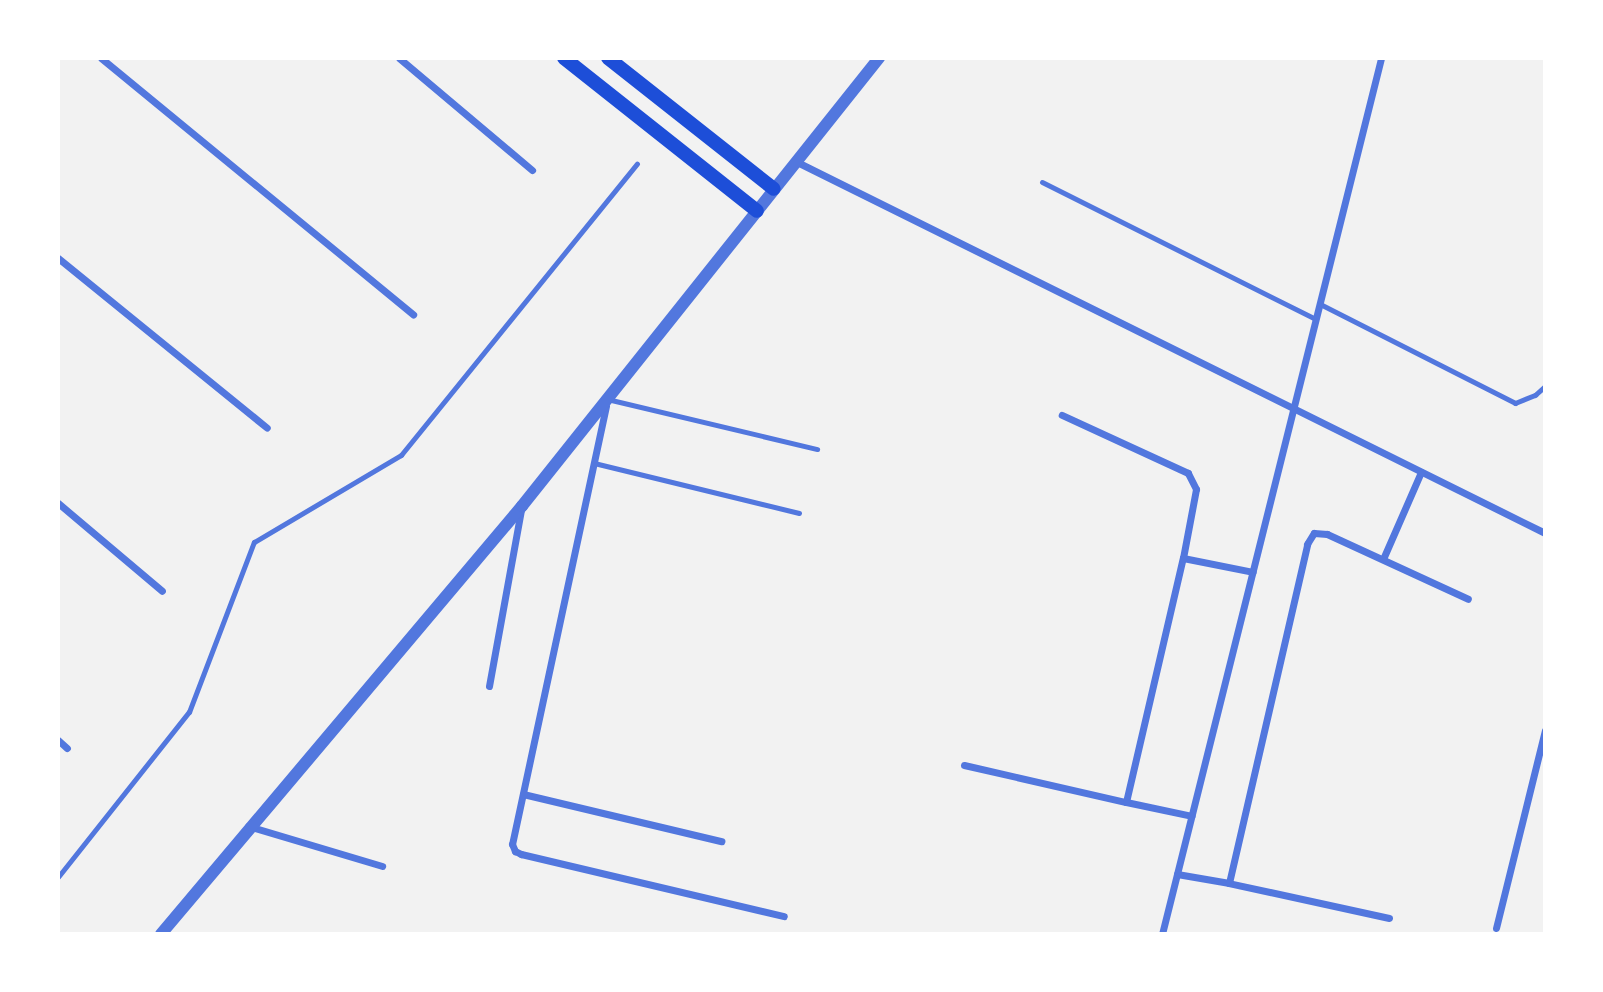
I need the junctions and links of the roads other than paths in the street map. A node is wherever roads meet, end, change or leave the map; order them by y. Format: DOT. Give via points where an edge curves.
graph roads {
  1 [pos="101,58"];
  2 [pos="399,58"];
  3 [pos="564,58"];
  4 [pos="608,58"];
  5 [pos="879,58"];
  6 [pos="1381,58"];
  7 [pos="797,162"];
  8 [pos="637,164"];
  9 [pos="531,170"];
  10 [pos="1042,182"];
  11 [pos="774,189"];
  12 [pos="757,211"];
  13 [pos="58,258"];
  14 [pos="1320,304"];
  15 [pos="413,314"];
  16 [pos="1316,319"];
  17 [pos="1545,386"];
  18 [pos="607,399"];
  19 [pos="1293,409"];
  20 [pos="1062,415"];
  21 [pos="267,428"];
  22 [pos="817,449"];
  23 [pos="594,463"];
  24 [pos="1421,472"];
  25 [pos="58,503"];
  26 [pos="522,506"];
  27 [pos="799,513"];
  28 [pos="1545,533"];
  29 [pos="1183,558"];
  30 [pos="1383,559"];
  31 [pos="1252,572"];
  32 [pos="162,591"];
  33 [pos="1468,599"];
  34 [pos="489,685"];
  35 [pos="1545,730"];
  36 [pos="58,740"];
  37 [pos="67,748"];
  38 [pos="964,765"];
  39 [pos="523,794"];
  40 [pos="1126,802"];
  41 [pos="1192,816"];
  42 [pos="248,826"];
  43 [pos="721,841"];
  44 [pos="382,866"];
  45 [pos="1177,874"];
  46 [pos="58,877"];
  47 [pos="1229,883"];
  48 [pos="784,916"];
  49 [pos="1389,918"];
  50 [pos="1496,928"];
  51 [pos="160,934"];
  52 [pos="1162,934"];
  1 -- 15 [label="street"];
  2 -- 9 [label="street"];
  3 -- 12 [label="main road"];
  4 -- 11 [label="main road"];
  5 -- 7 [label="street"];
  6 -- 14 [label="street"];
  7 -- 11 [label="street"];
  7 -- 19 [label="street"];
  8 -- 46 [label="lane" via="401,455 254,542 189,712"];
  10 -- 16 [label="lane"];
  11 -- 12 [label="street"];
  12 -- 18 [label="street"];
  13 -- 21 [label="street"];
  14 -- 16 [label="street"];
  14 -- 17 [label="lane" via="1515,404"];
  16 -- 19 [label="street"];
  18 -- 22 [label="lane"];
  18 -- 23 [label="street"];
  18 -- 26 [label="street"];
  19 -- 24 [label="street"];
  19 -- 31 [label="street"];
  20 -- 29 [label="street" via="1188,474 1196,489"];
  23 -- 27 [label="lane"];
  23 -- 39 [label="street"];
  24 -- 28 [label="street"];
  24 -- 30 [label="street"];
  25 -- 32 [label="street"];
  26 -- 34 [label="street"];
  26 -- 42 [label="street"];
  29 -- 31 [label="street"];
  29 -- 40 [label="street"];
  30 -- 33 [label="street"];
  30 -- 47 [label="street" via="1322,533 1314,533 1307,544"];
  31 -- 41 [label="street"];
  35 -- 50 [label="street"];
  36 -- 37 [label="street"];
  38 -- 40 [label="street"];
  39 -- 43 [label="street"];
  39 -- 48 [label="street" via="514,851"];
  40 -- 41 [label="street"];
  41 -- 45 [label="street"];
  42 -- 44 [label="street"];
  42 -- 51 [label="street"];
  45 -- 47 [label="street"];
  45 -- 52 [label="street"];
  47 -- 49 [label="street"];
}
